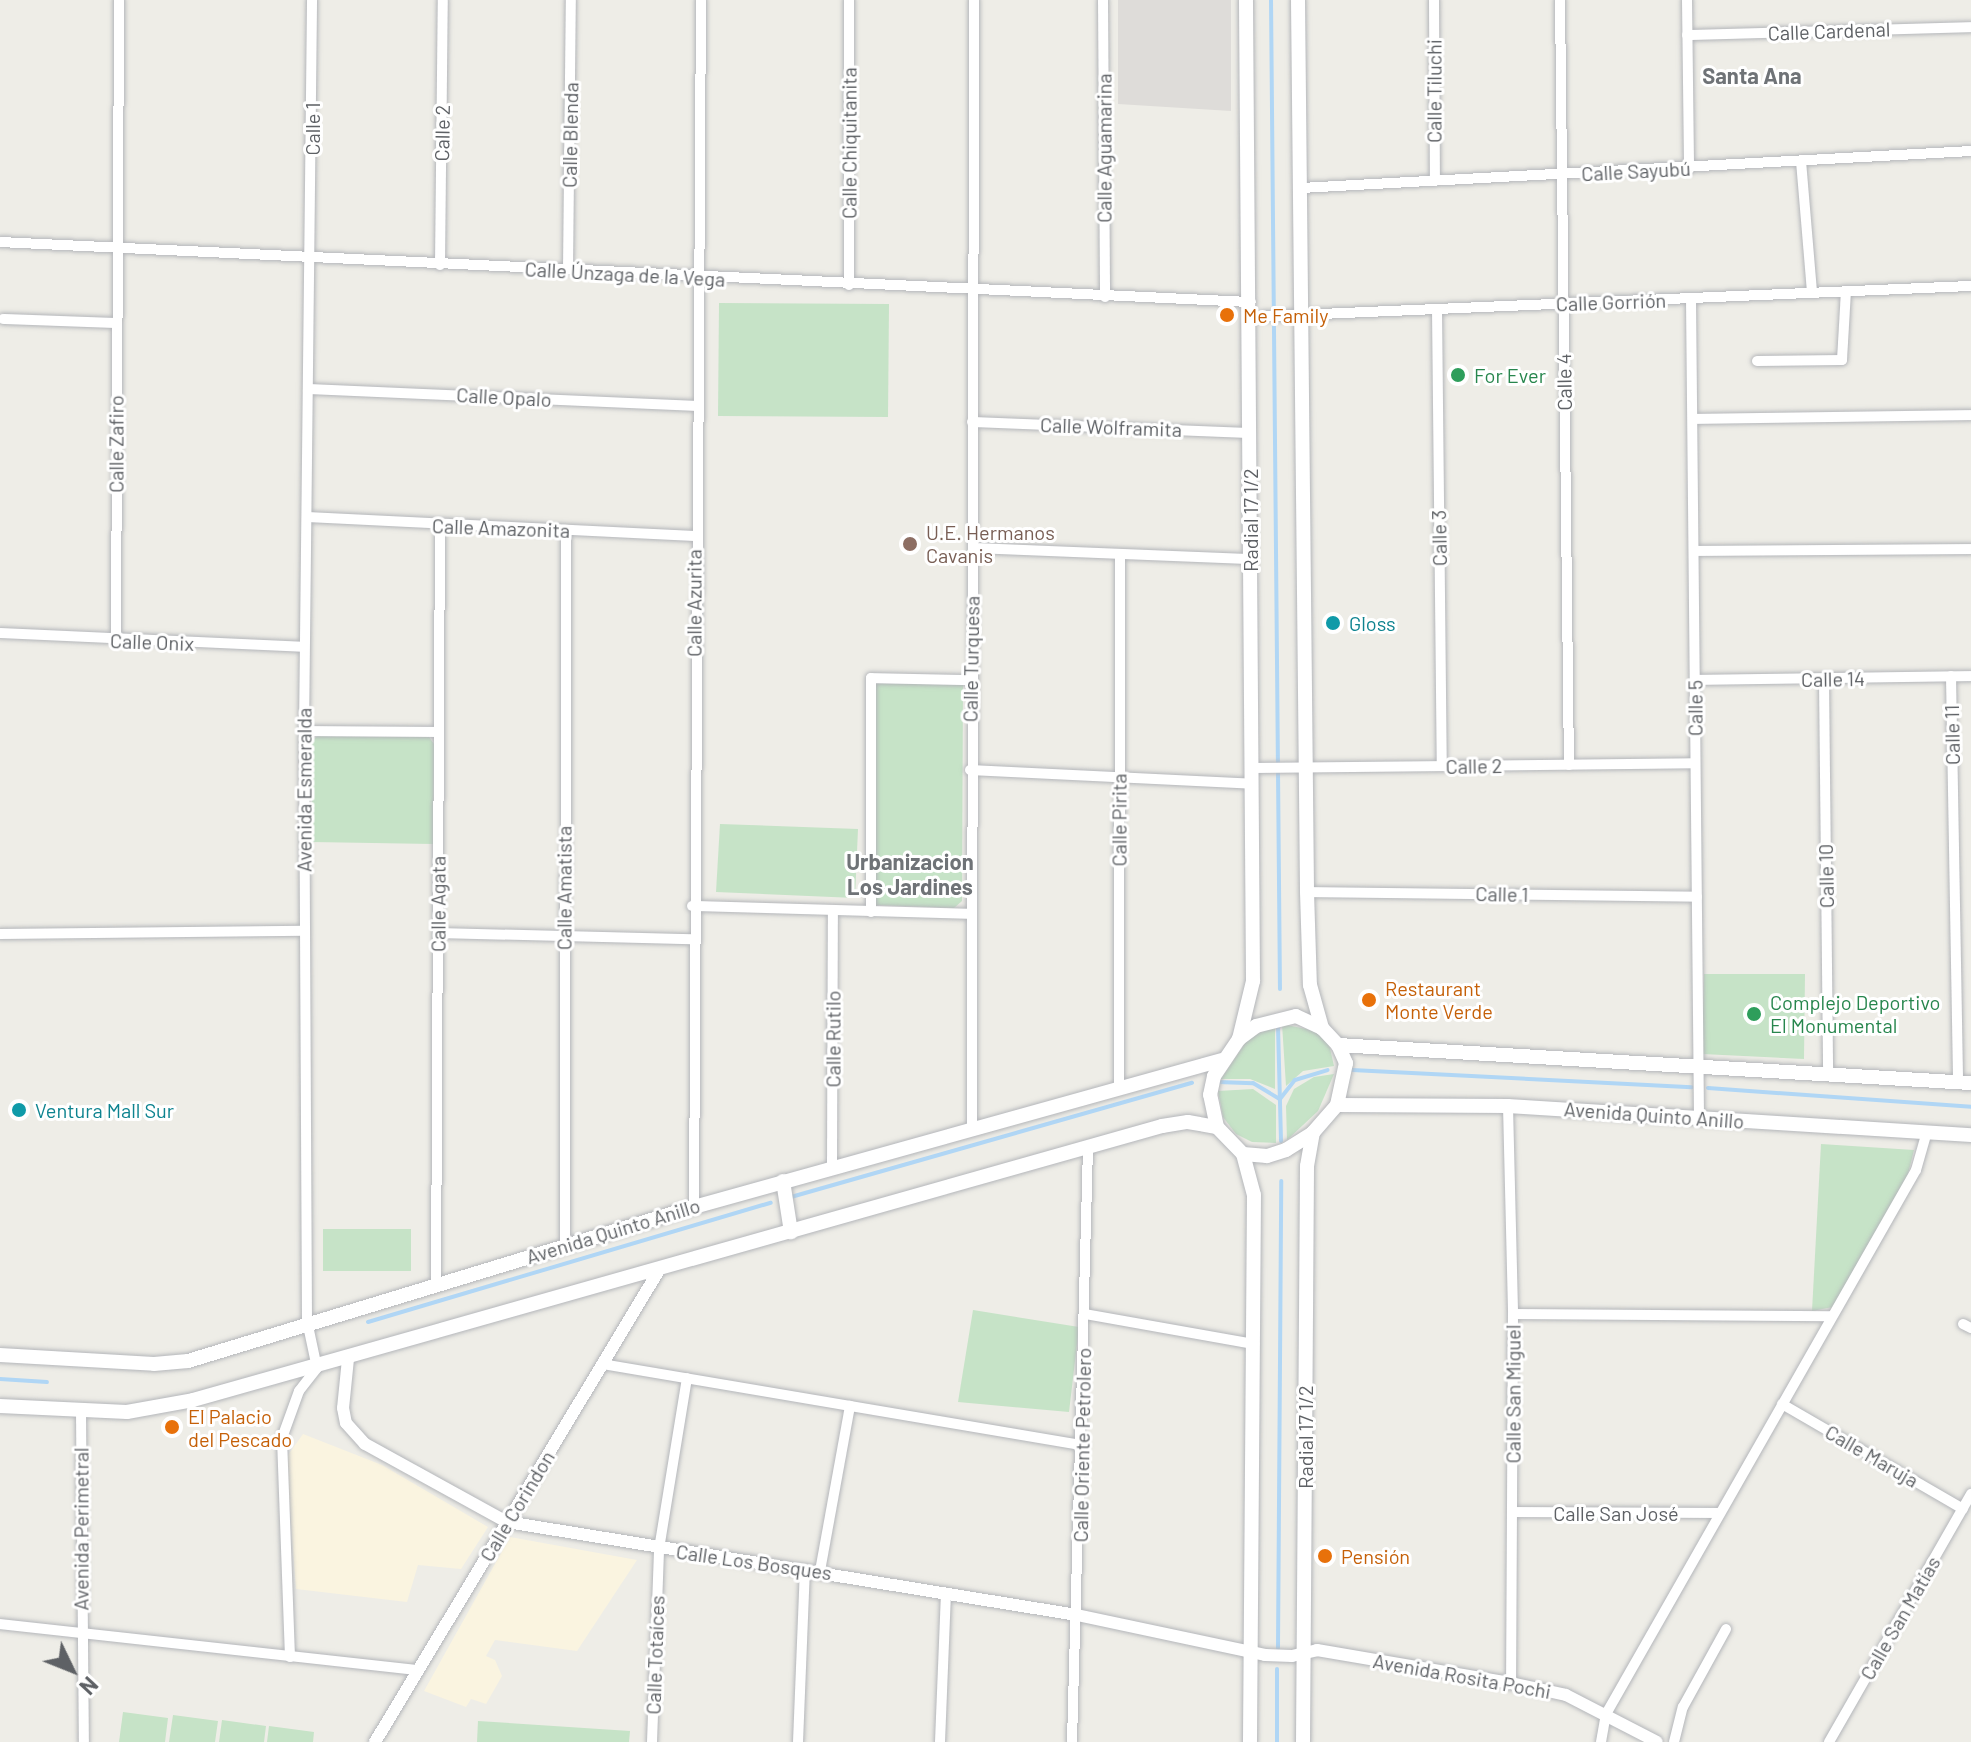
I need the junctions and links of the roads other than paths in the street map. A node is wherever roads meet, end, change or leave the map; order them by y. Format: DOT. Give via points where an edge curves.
graph roads {
  1 [pos="119,0"];
  2 [pos="312,0"];
  3 [pos="443,0"];
  4 [pos="571,0"];
  5 [pos="701,0"];
  6 [pos="849,0"];
  7 [pos="974,0"];
  8 [pos="1103,0"];
  9 [pos="1246,0"];
  10 [pos="1298,0"];
  11 [pos="1434,0"];
  12 [pos="1560,0"];
  13 [pos="1687,0"];
  14 [pos="1971,27"];
  15 [pos="1687,35"];
  16 [pos="1971,151"];
  17 [pos="1801,161"];
  18 [pos="1689,169"];
  19 [pos="1562,175"];
  20 [pos="1435,181"];
  21 [pos="1301,188"];
  22 [pos="0,242"];
  23 [pos="117,247"];
  24 [pos="311,259"];
  25 [pos="440,265"];
  26 [pos="568,269"];
  27 [pos="698,277"];
  28 [pos="849,285"];
  29 [pos="1971,286"];
  30 [pos="1846,291"];
  31 [pos="972,292"];
  32 [pos="1812,292"];
  33 [pos="1105,297"];
  34 [pos="1691,299"];
  35 [pos="1564,304"];
  36 [pos="1437,309"];
  37 [pos="1254,312"];
  38 [pos="1299,318"];
  39 [pos="3,319"];
  40 [pos="117,323"];
  41 [pos="1757,361"];
  42 [pos="308,389"];
  43 [pos="699,406"];
  44 [pos="1971,415"];
  45 [pos="1694,419"];
  46 [pos="972,422"];
  47 [pos="1250,433"];
  48 [pos="307,517"];
  49 [pos="440,525"];
  50 [pos="566,530"];
  51 [pos="695,536"];
  52 [pos="973,548"];
  53 [pos="1971,549"];
  54 [pos="1694,551"];
  55 [pos="1120,554"];
  56 [pos="1249,559"];
  57 [pos="0,633"];
  58 [pos="116,641"];
  59 [pos="303,647"];
  60 [pos="1951,676"];
  61 [pos="1971,676"];
  62 [pos="1824,679"];
  63 [pos="969,680"];
  64 [pos="1695,680"];
  65 [pos="304,731"];
  66 [pos="438,732"];
  67 [pos="1695,763"];
  68 [pos="1569,765"];
  69 [pos="1442,766"];
  70 [pos="1302,768"];
  71 [pos="970,770"];
  72 [pos="1257,773"];
  73 [pos="1119,777"];
  74 [pos="1307,892"];
  75 [pos="1697,897"];
  76 [pos="692,906"];
  77 [pos="833,911"];
  78 [pos="871,912"];
  79 [pos="971,914"];
  80 [pos="305,931"];
  81 [pos="564,931"];
  82 [pos="438,933"];
  83 [pos="0,934"];
  84 [pos="692,939"];
  85 [pos="1322,1028"];
  86 [pos="1239,1039"];
  87 [pos="1338,1045"];
  88 [pos="1222,1060"];
  89 [pos="1700,1067"];
  90 [pos="1828,1073"];
  91 [pos="1964,1082"];
  92 [pos="1119,1085"];
  93 [pos="1337,1105"];
  94 [pos="1508,1106"];
  95 [pos="1699,1117"];
  96 [pos="972,1126"];
  97 [pos="1217,1127"];
  98 [pos="1927,1132"];
  99 [pos="1313,1133"];
  100 [pos="1971,1135"];
  101 [pos="1088,1147"];
  102 [pos="1243,1154"];
  103 [pos="832,1167"];
  104 [pos="783,1181"];
  105 [pos="694,1207"];
  106 [pos="791,1232"];
  107 [pos="565,1245"];
  108 [pos="659,1270"];
  109 [pos="436,1283"];
  110 [pos="1085,1314"];
  111 [pos="1513,1314"];
  112 [pos="1832,1316"];
  113 [pos="307,1321"];
  114 [pos="1254,1344"];
  115 [pos="0,1355"];
  116 [pos="348,1359"];
  117 [pos="602,1364"];
  118 [pos="317,1368"];
  119 [pos="687,1378"];
  120 [pos="1782,1404"];
  121 [pos="0,1406"];
  122 [pos="850,1406"];
  123 [pos="81,1412"];
  124 [pos="1083,1445"];
  125 [pos="1971,1494"];
  126 [pos="1963,1509"];
  127 [pos="1513,1512"];
  128 [pos="1719,1513"];
  129 [pos="507,1522"];
  130 [pos="659,1549"];
  131 [pos="805,1569"];
  132 [pos="820,1571"];
  133 [pos="946,1593"];
  134 [pos="1077,1615"];
  135 [pos="0,1624"];
  136 [pos="1726,1629"];
  137 [pos="82,1635"];
  138 [pos="1250,1650"];
  139 [pos="1303,1653"];
  140 [pos="290,1657"];
  141 [pos="418,1670"];
  142 [pos="1511,1683"];
  143 [pos="1606,1714"];
  144 [pos="84,1742"];
  145 [pos="375,1742"];
  146 [pos="652,1742"];
  147 [pos="798,1742"];
  148 [pos="940,1742"];
  149 [pos="1072,1742"];
  150 [pos="1250,1742"];
  151 [pos="1303,1742"];
  152 [pos="1601,1742"];
  153 [pos="1657,1742"];
  154 [pos="1674,1742"];
  155 [pos="1829,1742"];
  1 -- 23 [label="street, Calle Zafiro"];
  2 -- 24 [label="street, Calle 1"];
  3 -- 25 [label="street, Calle 2"];
  4 -- 26 [label="street, Calle Blenda"];
  5 -- 27 [label="street, Calle Azurita"];
  6 -- 28 [label="street, Calle Chiquitanita"];
  7 -- 31 [label="street, Calle Turquesa"];
  8 -- 33 [label="street, Calle Aguamarina"];
  9 -- 37 [label="main road, Radial 17 1/2"];
  10 -- 21 [label="main road"];
  11 -- 20 [label="street, Calle Tiluchi"];
  12 -- 19 [label="street, Calle 4"];
  13 -- 15 [label="street"];
  14 -- 15 [label="street, Calle Cardenal"];
  15 -- 18 [label="street"];
  16 -- 17 [label="street, Calle Sayubú"];
  17 -- 18 [label="street, Calle Sayubú"];
  17 -- 32 [label="street"];
  18 -- 19 [label="street, Calle Sayubú"];
  19 -- 20 [label="street, Calle Sayubú"];
  19 -- 35 [label="street, Calle 4"];
  20 -- 21 [label="street, Calle Sayubú"];
  21 -- 38 [label="main road"];
  22 -- 23 [label="street, Calle Únzaga de la Vega"];
  23 -- 24 [label="street, Calle Únzaga de la Vega"];
  23 -- 40 [label="street, Calle Zafiro"];
  24 -- 25 [label="street, Calle Únzaga de la Vega"];
  24 -- 42 [label="street, Avenida Esmeralda"];
  25 -- 26 [label="street, Calle Únzaga de la Vega"];
  26 -- 27 [label="street, Calle Únzaga de la Vega"];
  27 -- 28 [label="street, Calle Únzaga de la Vega"];
  27 -- 43 [label="street, Calle Azurita"];
  28 -- 31 [label="street, Calle Únzaga de la Vega"];
  29 -- 30 [label="street, Calle Gorrión"];
  30 -- 32 [label="street, Calle Gorrión"];
  30 -- 41 [label="street" via="1842,360"];
  31 -- 33 [label="street, Calle Únzaga de la Vega"];
  31 -- 46 [label="street, Calle Turquesa"];
  32 -- 34 [label="street, Calle Gorrión"];
  33 -- 37 [label="street, Calle Únzaga de la Vega"];
  34 -- 35 [label="street, Calle Gorrión"];
  34 -- 45 [label="street, Calle 5"];
  35 -- 36 [label="street, Calle Gorrión"];
  35 -- 68 [label="street, Calle 4"];
  36 -- 38 [label="street, Calle Gorrión"];
  36 -- 69 [label="street, Calle 3"];
  37 -- 38 [label="street, Calle Gorrión"];
  37 -- 47 [label="main road, Radial 17 1/2"];
  38 -- 70 [label="main road"];
  39 -- 40 [label="street"];
  40 -- 58 [label="street, Calle Zafiro"];
  42 -- 43 [label="street, Calle Opalo"];
  42 -- 48 [label="street, Avenida Esmeralda"];
  43 -- 51 [label="street, Calle Azurita"];
  44 -- 45 [label="street"];
  45 -- 54 [label="street, Calle 5"];
  46 -- 47 [label="street, Calle Wolframita"];
  46 -- 52 [label="street, Calle Turquesa"];
  47 -- 56 [label="main road, Radial 17 1/2"];
  48 -- 49 [label="street, Calle Amazonita"];
  48 -- 59 [label="street, Avenida Esmeralda"];
  49 -- 50 [label="street, Calle Amazonita"];
  49 -- 66 [label="street, Calle Agata"];
  50 -- 51 [label="street, Calle Amazonita"];
  50 -- 81 [label="street, Calle Amatista"];
  51 -- 76 [label="street, Calle Azurita"];
  52 -- 55 [label="street"];
  52 -- 63 [label="street, Calle Turquesa"];
  53 -- 54 [label="street"];
  54 -- 64 [label="street, Calle 5"];
  55 -- 56 [label="street"];
  55 -- 73 [label="street, Calle Pirita"];
  56 -- 72 [label="main road, Radial 17 1/2"];
  57 -- 58 [label="street, Calle Onix"];
  58 -- 59 [label="street, Calle Onix"];
  59 -- 65 [label="street, Avenida Esmeralda"];
  60 -- 61 [label="street, Calle 14"];
  60 -- 62 [label="street, Calle 14"];
  60 -- 91 [label="street, Calle 11"];
  62 -- 64 [label="street, Calle 14"];
  62 -- 90 [label="street, Calle 10"];
  63 -- 71 [label="street, Calle Turquesa"];
  63 -- 78 [label="street" via="871,678"];
  64 -- 67 [label="street, Calle 5"];
  65 -- 66 [label="street"];
  65 -- 80 [label="street, Avenida Esmeralda"];
  66 -- 82 [label="street, Calle Agata"];
  67 -- 68 [label="street, Calle 2"];
  67 -- 75 [label="street, Calle 5"];
  68 -- 69 [label="street, Calle 2"];
  69 -- 70 [label="street, Calle 2"];
  70 -- 72 [label="street, Calle 2"];
  70 -- 74 [label="main road"];
  71 -- 73 [label="street, Calle 2"];
  71 -- 79 [label="street, Calle Turquesa"];
  72 -- 73 [label="street, Calle 2"];
  72 -- 86 [label="main road, Radial 17 1/2" via="1253,981"];
  73 -- 92 [label="street, Calle Pirita"];
  74 -- 75 [label="street, Calle 1"];
  74 -- 85 [label="main road" via="1310,985"];
  75 -- 89 [label="street, Calle 5"];
  76 -- 77 [label="street"];
  76 -- 84 [label="street, Calle Azurita"];
  77 -- 78 [label="street"];
  77 -- 103 [label="street, Calle Rutilo"];
  78 -- 79 [label="street"];
  79 -- 96 [label="street, Calle Turquesa"];
  80 -- 83 [label="street"];
  80 -- 113 [label="street, Avenida Esmeralda"];
  81 -- 82 [label="street"];
  81 -- 84 [label="street"];
  81 -- 107 [label="street, Calle Amatista"];
  82 -- 109 [label="street, Calle Agata"];
  84 -- 105 [label="street, Calle Azurita"];
  85 -- 86 [label="main road" via="1296,1016 1272,1018"];
  85 -- 87 [label="main road"];
  86 -- 88 [label="main road"];
  87 -- 89 [label="main road"];
  87 -- 93 [label="main road" via="1346,1063"];
  88 -- 92 [label="main road, Avenida Quinto Anillo"];
  88 -- 97 [label="main road" via="1210,1095"];
  89 -- 90 [label="main road"];
  89 -- 95 [label="street, Calle 5"];
  90 -- 91 [label="main road"];
  92 -- 96 [label="main road, Avenida Quinto Anillo"];
  93 -- 94 [label="main road, Avenida Quinto Anillo"];
  93 -- 99 [label="main road"];
  94 -- 95 [label="main road, Avenida Quinto Anillo"];
  94 -- 111 [label="street, Calle San Miguel"];
  95 -- 98 [label="main road, Avenida Quinto Anillo"];
  96 -- 103 [label="main road, Avenida Quinto Anillo"];
  97 -- 101 [label="main road" via="1188,1122"];
  97 -- 102 [label="main road"];
  98 -- 100 [label="main road, Avenida Quinto Anillo"];
  98 -- 112 [label="street" via="1916,1170"];
  99 -- 102 [label="main road" via="1267,1156"];
  99 -- 139 [label="main road, Radial 17 1/2" via="1307,1166"];
  101 -- 106 [label="main road"];
  101 -- 110 [label="street, Calle Oriente Petrolero"];
  102 -- 114 [label="main road" via="1254,1195"];
  103 -- 104 [label="main road, Avenida Quinto Anillo"];
  104 -- 105 [label="main road, Avenida Quinto Anillo"];
  104 -- 106 [label="main road"];
  105 -- 107 [label="main road, Avenida Quinto Anillo"];
  106 -- 108 [label="main road"];
  107 -- 109 [label="main road, Avenida Quinto Anillo"];
  108 -- 116 [label="main road"];
  108 -- 117 [label="street, Calle Corindon"];
  109 -- 113 [label="main road, Avenida Quinto Anillo"];
  110 -- 114 [label="street"];
  110 -- 124 [label="street, Calle Oriente Petrolero"];
  111 -- 112 [label="street"];
  111 -- 127 [label="street, Calle San Miguel"];
  112 -- 120 [label="street"];
  113 -- 115 [label="main road, Avenida Quinto Anillo" via="188,1361 154,1364"];
  113 -- 118 [label="street"];
  114 -- 138 [label="main road"];
  116 -- 118 [label="main road"];
  116 -- 129 [label="street, Calle Los Bosques" via="346,1423 365,1444"];
  117 -- 119 [label="street"];
  117 -- 129 [label="street, Calle Corindon"];
  118 -- 123 [label="main road" via="161,1407"];
  118 -- 140 [label="street" via="299,1391 282,1438"];
  119 -- 122 [label="street"];
  119 -- 130 [label="street, Calle Totaíces"];
  120 -- 126 [label="street, Calle Maruja"];
  120 -- 128 [label="street"];
  121 -- 123 [label="main road"];
  122 -- 124 [label="street"];
  122 -- 132 [label="street"];
  123 -- 137 [label="street, Avenida Perimetral"];
  124 -- 134 [label="street, Calle Oriente Petrolero"];
  125 -- 126 [label="street, Calle San Matías"];
  126 -- 155 [label="street, Calle San Matías"];
  127 -- 128 [label="street, Calle San José"];
  127 -- 142 [label="street, Calle San Miguel"];
  128 -- 143 [label="street"];
  129 -- 130 [label="street, Calle Los Bosques"];
  129 -- 141 [label="street, Calle Corindon"];
  130 -- 131 [label="street, Calle Los Bosques"];
  130 -- 146 [label="street, Calle Totaíces"];
  131 -- 132 [label="street, Calle Los Bosques"];
  131 -- 147 [label="street"];
  132 -- 133 [label="street, Calle Los Bosques"];
  133 -- 134 [label="street, Calle Los Bosques"];
  133 -- 148 [label="street"];
  134 -- 138 [label="street, Calle Los Bosques"];
  134 -- 149 [label="street, Calle Oriente Petrolero"];
  135 -- 137 [label="street"];
  136 -- 154 [label="street" via="1683,1707"];
  137 -- 140 [label="street"];
  137 -- 144 [label="street, Avenida Perimetral"];
  138 -- 139 [label="street, Avenida Rosita Pochi"];
  138 -- 150 [label="main road"];
  139 -- 142 [label="street, Avenida Rosita Pochi" via="1317,1650"];
  139 -- 151 [label="main road, Radial 17 1/2"];
  140 -- 141 [label="street"];
  141 -- 145 [label="street, Calle Corindon"];
  142 -- 143 [label="street, Avenida Rosita Pochi" via="1566,1695"];
  143 -- 152 [label="street"];
  143 -- 153 [label="street, Avenida Rosita Pochi"];
}
